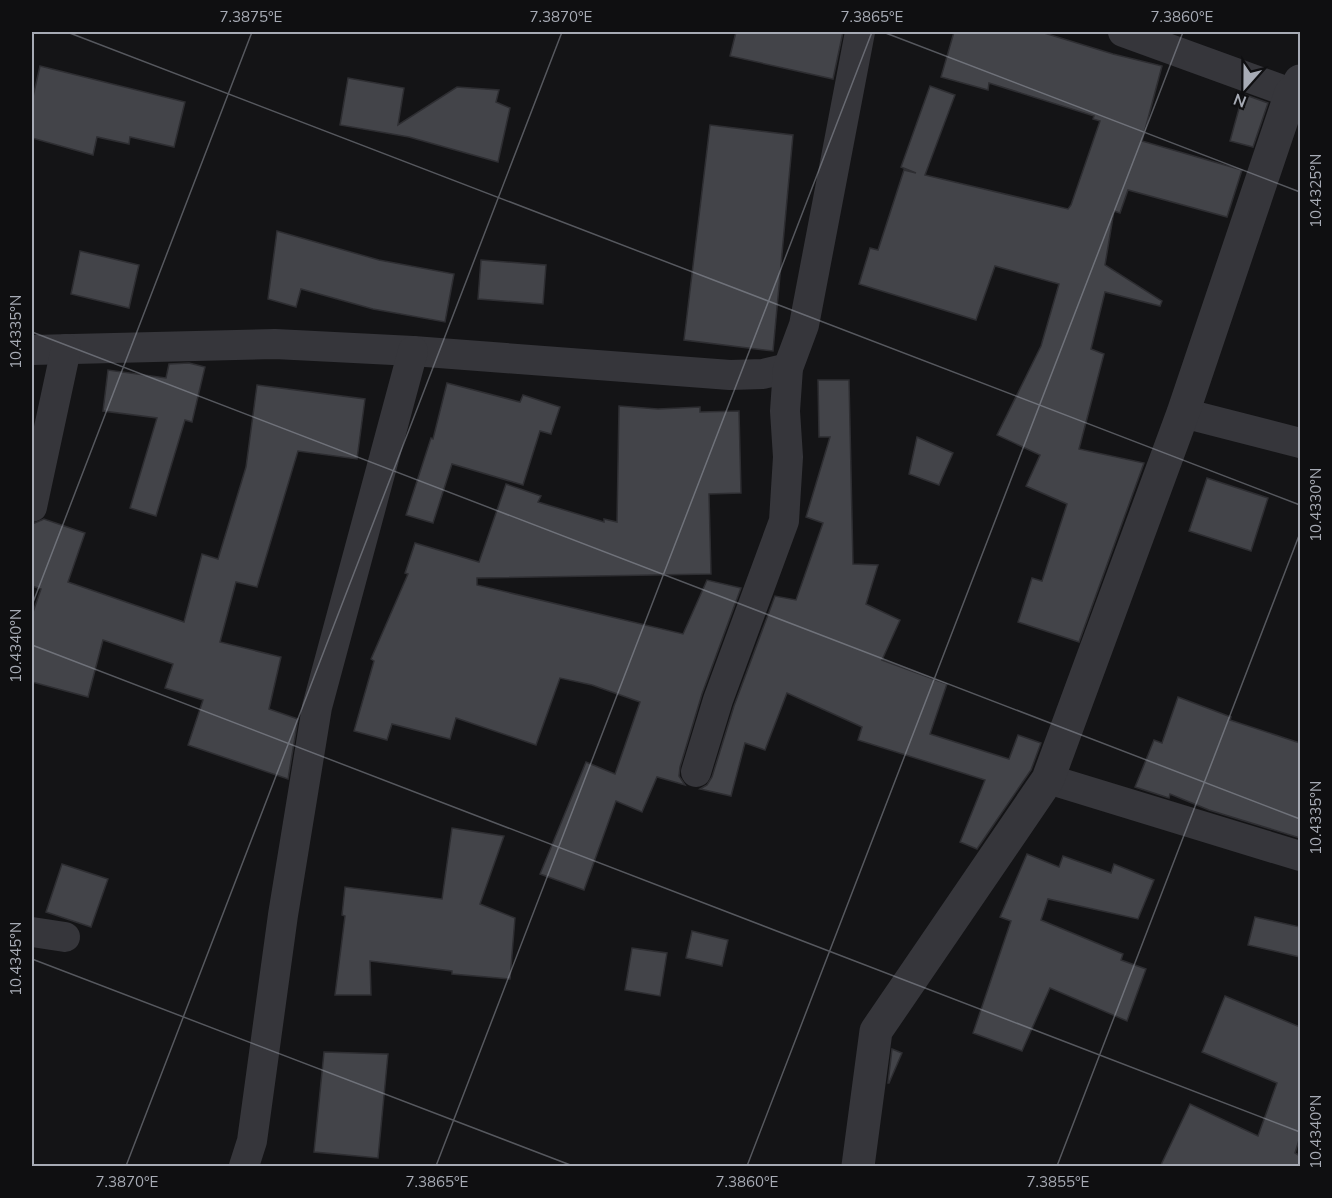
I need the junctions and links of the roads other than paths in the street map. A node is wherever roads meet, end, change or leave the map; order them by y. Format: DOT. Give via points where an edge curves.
graph roads {
  1 [pos="860,32"];
  2 [pos="1123,32"];
  3 [pos="1297,87"];
  4 [pos="66,348"];
  5 [pos="32,350"];
  6 [pos="413,351"];
  7 [pos="788,368"];
  8 [pos="1183,413"];
  9 [pos="1300,443"];
  10 [pos="32,507"];
  11 [pos="696,772"];
  12 [pos="1048,779"];
  13 [pos="1300,856"];
  14 [pos="32,932"];
  15 [pos="65,937"];
  16 [pos="244,1167"];
  17 [pos="858,1167"];
  1 -- 7 [label="street" via="804,325"];
  2 -- 3 [label="street"];
  3 -- 8 [label="street"];
  4 -- 5 [label="street"];
  4 -- 6 [label="street" via="275,344"];
  4 -- 10 [label="street"];
  6 -- 7 [label="street" via="730,375"];
  6 -- 16 [label="street" via="317,707 252,1141"];
  7 -- 11 [label="street" via="784,521 718,700"];
  8 -- 9 [label="street"];
  8 -- 12 [label="street"];
  12 -- 13 [label="street"];
  12 -- 17 [label="street" via="876,1031"];
  14 -- 15 [label="street"];
}
